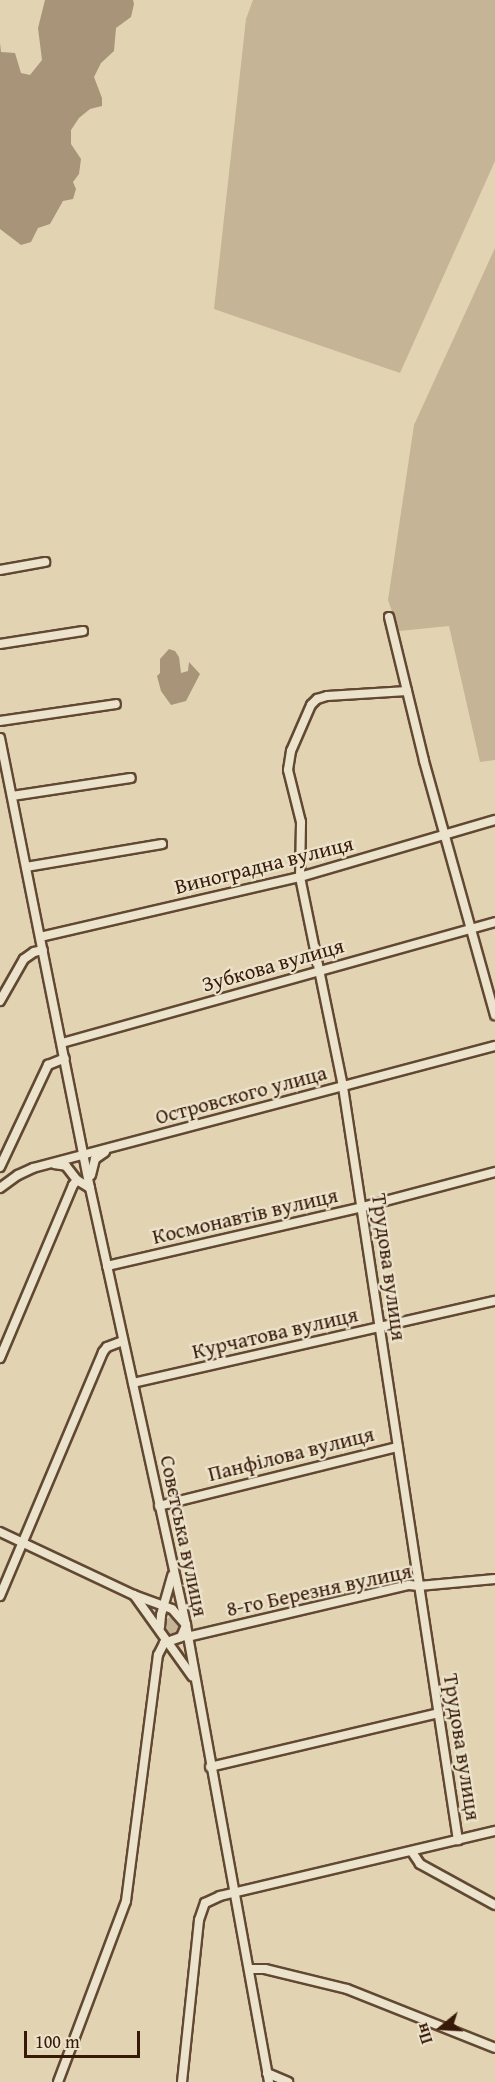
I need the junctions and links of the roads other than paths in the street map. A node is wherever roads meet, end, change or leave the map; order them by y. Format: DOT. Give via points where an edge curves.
graph roads {
  1 [pos="45,562"];
  2 [pos="0,570"];
  3 [pos="389,618"];
  4 [pos="83,631"];
  5 [pos="0,644"];
  6 [pos="407,691"];
  7 [pos="116,704"];
  8 [pos="0,721"];
  9 [pos="0,738"];
  10 [pos="131,778"];
  11 [pos="12,796"];
  12 [pos="495,820"];
  13 [pos="444,835"];
  14 [pos="162,844"];
  15 [pos="26,867"];
  16 [pos="300,877"];
  17 [pos="495,922"];
  18 [pos="471,929"];
  19 [pos="40,937"];
  20 [pos="43,950"];
  21 [pos="320,971"];
  22 [pos="0,1001"];
  23 [pos="495,1015"];
  24 [pos="62,1043"];
  25 [pos="495,1046"];
  26 [pos="65,1059"];
  27 [pos="343,1087"];
  28 [pos="114,1147"];
  29 [pos="84,1155"];
  30 [pos="51,1163"];
  31 [pos="0,1167"];
  32 [pos="495,1172"];
  33 [pos="77,1180"];
  34 [pos="0,1188"];
  35 [pos="90,1188"];
  36 [pos="362,1207"];
  37 [pos="107,1266"];
  38 [pos="495,1301"];
  39 [pos="380,1328"];
  40 [pos="123,1341"];
  41 [pos="0,1358"];
  42 [pos="132,1383"];
  43 [pos="398,1447"];
  44 [pos="159,1506"];
  45 [pos="0,1532"];
  46 [pos="22,1544"];
  47 [pos="173,1570"];
  48 [pos="495,1579"];
  49 [pos="419,1587"];
  50 [pos="134,1594"];
  51 [pos="0,1596"];
  52 [pos="164,1605"];
  53 [pos="186,1626"];
  54 [pos="161,1630"];
  55 [pos="188,1637"];
  56 [pos="168,1641"];
  57 [pos="194,1679"];
  58 [pos="438,1713"];
  59 [pos="210,1767"];
  60 [pos="495,1831"];
  61 [pos="458,1840"];
  62 [pos="412,1852"];
  63 [pos="234,1893"];
  64 [pos="495,1905"];
  65 [pos="249,1969"];
  66 [pos="495,2048"];
  67 [pos="268,2077"];
  68 [pos="58,2082"];
  69 [pos="182,2082"];
  70 [pos="288,2082"];
  1 -- 2 [label="street"];
  3 -- 6 [label="street"];
  4 -- 5 [label="street"];
  6 -- 13 [label="street"];
  6 -- 16 [label="street, Трудова вулиця" via="327,696 311,705 291,751 288,770 301,822"];
  7 -- 8 [label="street"];
  9 -- 11 [label="street, Совєтська вулиця"];
  10 -- 11 [label="street"];
  11 -- 15 [label="street, Совєтська вулиця"];
  12 -- 13 [label="street, Виноградна вулиця"];
  13 -- 16 [label="street, Виноградна вулиця"];
  13 -- 18 [label="street"];
  14 -- 15 [label="street"];
  15 -- 19 [label="street, Совєтська вулиця"];
  16 -- 19 [label="street, Виноградна вулиця"];
  16 -- 21 [label="street, Трудова вулиця"];
  17 -- 18 [label="street, Зубкова вулиця"];
  18 -- 21 [label="street, Зубкова вулиця"];
  18 -- 23 [label="street"];
  19 -- 20 [label="street, Совєтська вулиця"];
  20 -- 22 [label="street" via="24,959"];
  20 -- 24 [label="street, Совєтська вулиця"];
  21 -- 24 [label="street, Зубкова вулиця"];
  21 -- 27 [label="street, Трудова вулиця"];
  24 -- 26 [label="street, Совєтська вулиця"];
  25 -- 27 [label="street, Островского улица"];
  26 -- 29 [label="street, Совєтська вулиця"];
  26 -- 31 [label="street" via="48,1065"];
  27 -- 28 [label="street, Островского улица"];
  27 -- 36 [label="street, Трудова вулиця"];
  28 -- 29 [label="street, Островского улица"];
  28 -- 35 [label="street" via="95,1159"];
  29 -- 30 [label="street, Островского улица"];
  29 -- 35 [label="street, Совєтська вулиця"];
  30 -- 33 [label="street" via="66,1166"];
  30 -- 34 [label="street, Островского улица" via="18,1174"];
  32 -- 36 [label="street, Космонавтів вулиця"];
  33 -- 35 [label="street"];
  33 -- 41 [label="street"];
  35 -- 37 [label="street, Совєтська вулиця"];
  36 -- 37 [label="street, Космонавтів вулиця"];
  36 -- 39 [label="street, Трудова вулиця"];
  37 -- 40 [label="street, Совєтська вулиця"];
  38 -- 39 [label="street, Курчатова вулиця"];
  39 -- 42 [label="street, Курчатова вулиця"];
  39 -- 43 [label="street, Трудова вулиця"];
  40 -- 42 [label="street, Совєтська вулиця"];
  40 -- 46 [label="street" via="103,1352"];
  42 -- 44 [label="street, Совєтська вулиця"];
  43 -- 44 [label="street, Панфілова вулиця"];
  43 -- 49 [label="street, Трудова вулиця"];
  44 -- 47 [label="street, Совєтська вулиця"];
  45 -- 46 [label="street"];
  46 -- 50 [label="street"];
  46 -- 51 [label="street"];
  47 -- 52 [label="street"];
  47 -- 53 [label="street, Совєтська вулиця"];
  48 -- 49 [label="street, 8-го Березня вулиця"];
  49 -- 55 [label="street, 8-го Березня вулиця" via="408,1585"];
  49 -- 58 [label="street, Трудова вулиця"];
  50 -- 52 [label="street"];
  50 -- 54 [label="street"];
  52 -- 53 [label="street" via="178,1614"];
  52 -- 54 [label="street"];
  53 -- 55 [label="street, Совєтська вулиця"];
  53 -- 56 [label="street" via="181,1637"];
  54 -- 56 [label="street"];
  55 -- 57 [label="street, Совєтська вулиця"];
  56 -- 57 [label="street"];
  56 -- 68 [label="street" via="161,1647 154,1675 126,1901"];
  57 -- 59 [label="street, Совєтська вулиця"];
  58 -- 59 [label="street"];
  58 -- 61 [label="street, Трудова вулиця"];
  59 -- 63 [label="street, Совєтська вулиця"];
  60 -- 61 [label="street"];
  61 -- 62 [label="street"];
  62 -- 63 [label="street"];
  62 -- 64 [label="street" via="420,1864"];
  63 -- 65 [label="street, Совєтська вулиця"];
  63 -- 69 [label="street" via="210,1899 202,1908"];
  65 -- 66 [label="street" via="265,1969 347,1989"];
  65 -- 67 [label="street, Совєтська вулиця"];
  67 -- 70 [label="street"];
}
